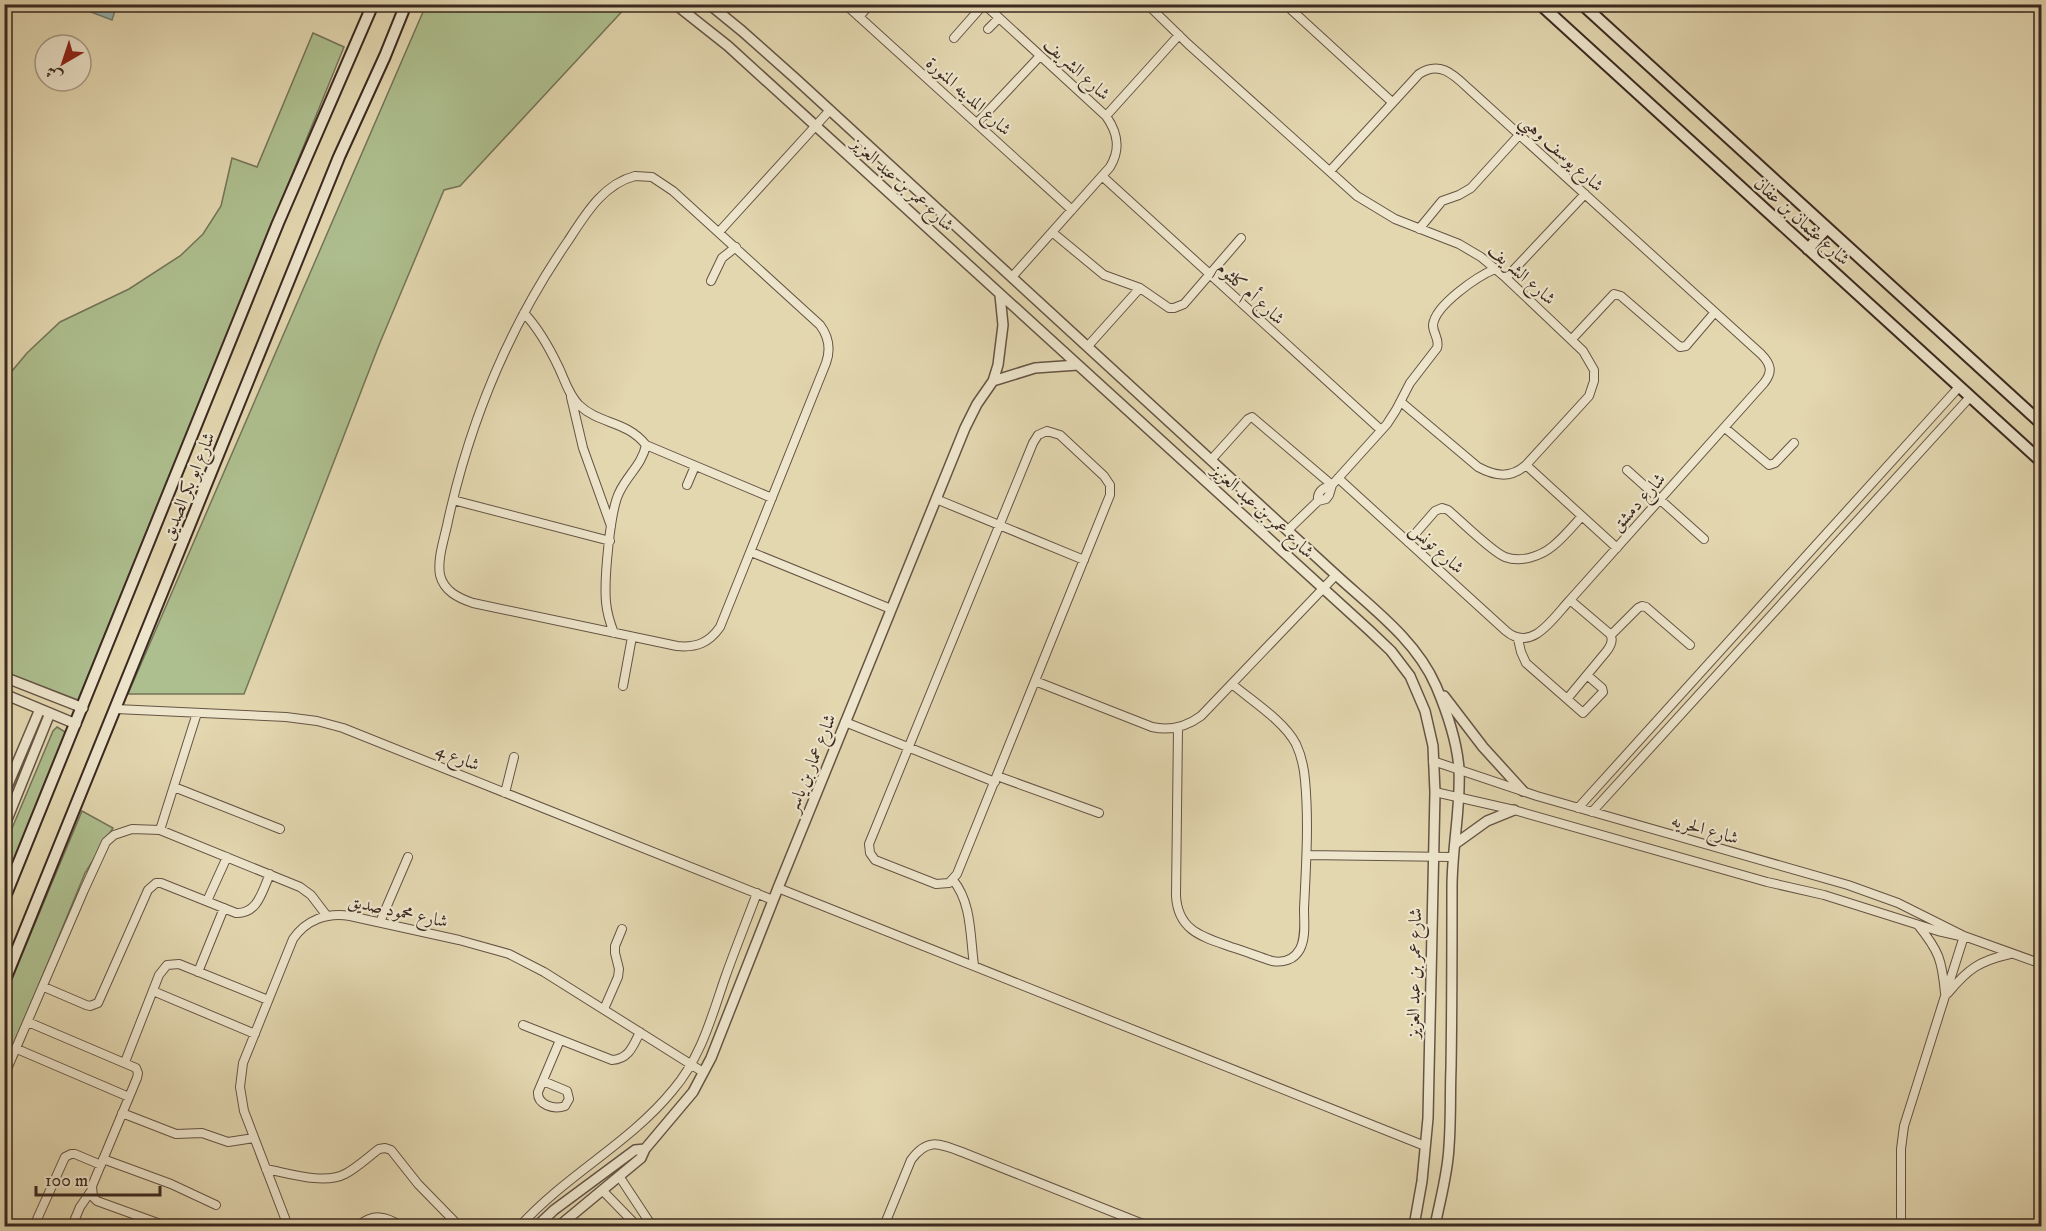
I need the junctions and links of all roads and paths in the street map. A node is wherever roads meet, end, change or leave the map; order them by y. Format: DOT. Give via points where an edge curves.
graph roads {
  1 [pos="373,4"];
  2 [pos="406,4"];
  3 [pos="675,4"];
  4 [pos="709,4"];
  5 [pos="845,4"];
  6 [pos="870,4"];
  7 [pos="984,4"];
  8 [pos="1147,4"];
  9 [pos="1285,4"];
  10 [pos="1540,4"];
  11 [pos="1582,4"];
  12 [pos="859,17"];
  13 [pos="999,18"];
  14 [pos="988,29"];
  15 [pos="1179,35"];
  16 [pos="954,38"];
  17 [pos="1040,56"];
  18 [pos="1392,102"];
  19 [pos="830,110"];
  20 [pos="1106,116"];
  21 [pos="977,123"];
  22 [pos="816,126"];
  23 [pos="1520,134"];
  24 [pos="1330,171"];
  25 [pos="1102,177"];
  26 [pos="1585,194"];
  27 [pos="1072,210"];
  28 [pos="1827,228"];
  29 [pos="1419,229"];
  30 [pos="719,232"];
  31 [pos="1052,232"];
  32 [pos="1241,238"];
  33 [pos="736,247"];
  34 [pos="1808,249"];
  35 [pos="1495,268"];
  36 [pos="1209,275"];
  37 [pos="1012,277"];
  38 [pos="1506,278"];
  39 [pos="711,281"];
  40 [pos="1140,288"];
  41 [pos="1000,295"];
  42 [pos="1715,312"];
  43 [pos="524,314"];
  44 [pos="1572,339"];
  45 [pos="1088,346"];
  46 [pos="1078,365"];
  47 [pos="1770,371"];
  48 [pos="993,381"];
  49 [pos="1959,387"];
  50 [pos="570,393"];
  51 [pos="1970,397"];
  52 [pos="1401,402"];
  53 [pos="2042,424"];
  54 [pos="1725,428"];
  55 [pos="1381,430"];
  56 [pos="1794,443"];
  57 [pos="646,446"];
  58 [pos="1211,460"];
  59 [pos="2042,462"];
  60 [pos="1891,463"];
  61 [pos="1526,465"];
  62 [pos="694,466"];
  63 [pos="1627,470"];
  64 [pos="1902,472"];
  65 [pos="1338,478"];
  66 [pos="687,485"];
  67 [pos="1331,486"];
  68 [pos="1869,487"];
  69 [pos="1879,497"];
  70 [pos="772,498"];
  71 [pos="936,499"];
  72 [pos="453,500"];
  73 [pos="1660,500"];
  74 [pos="1582,516"];
  75 [pos="998,525"];
  76 [pos="611,528"];
  77 [pos="1288,530"];
  78 [pos="1704,539"];
  79 [pos="610,541"];
  80 [pos="1408,542"];
  81 [pos="1617,548"];
  82 [pos="751,552"];
  83 [pos="1084,560"];
  84 [pos="1336,575"];
  85 [pos="1323,589"];
  86 [pos="1569,600"];
  87 [pos="891,609"];
  88 [pos="614,633"];
  89 [pos="1611,635"];
  90 [pos="632,637"];
  91 [pos="1518,639"];
  92 [pos="1690,645"];
  93 [pos="1587,675"];
  94 [pos="4,678"];
  95 [pos="1035,681"];
  96 [pos="1435,683"];
  97 [pos="1232,684"];
  98 [pos="623,686"];
  99 [pos="4,694"];
  100 [pos="1681,694"];
  101 [pos="1567,699"];
  102 [pos="1691,703"];
  103 [pos="83,708"];
  104 [pos="116,709"];
  105 [pos="45,711"];
  106 [pos="197,713"];
  107 [pos="1659,718"];
  108 [pos="845,722"];
  109 [pos="76,724"];
  110 [pos="1669,727"];
  111 [pos="1178,728"];
  112 [pos="908,747"];
  113 [pos="514,757"];
  114 [pos="1433,761"];
  115 [pos="1459,768"];
  116 [pos="996,779"];
  117 [pos="174,787"];
  118 [pos="1523,790"];
  119 [pos="1435,792"];
  120 [pos="506,793"];
  121 [pos="4,794"];
  122 [pos="1458,798"];
  123 [pos="1578,808"];
  124 [pos="1514,810"];
  125 [pos="1592,812"];
  126 [pos="1099,813"];
  127 [pos="4,827"];
  128 [pos="280,829"];
  129 [pos="160,830"];
  130 [pos="1455,844"];
  131 [pos="1307,855"];
  132 [pos="1433,856"];
  133 [pos="227,857"];
  134 [pos="1452,857"];
  135 [pos="408,858"];
  136 [pos="270,874"];
  137 [pos="953,880"];
  138 [pos="778,888"];
  139 [pos="757,893"];
  140 [pos="4,899"];
  141 [pos="773,900"];
  142 [pos="207,901"];
  143 [pos="224,908"];
  144 [pos="327,916"];
  145 [pos="380,922"];
  146 [pos="1917,924"];
  147 [pos="622,929"];
  148 [pos="1964,936"];
  149 [pos="2011,954"];
  150 [pos="9,959"];
  151 [pos="2042,964"];
  152 [pos="974,965"];
  153 [pos="198,972"];
  154 [pos="4,982"];
  155 [pos="44,987"];
  156 [pos="153,991"];
  157 [pos="1945,996"];
  158 [pos="268,1000"];
  159 [pos="604,1009"];
  160 [pos="28,1022"];
  161 [pos="523,1025"];
  162 [pos="640,1032"];
  163 [pos="255,1034"];
  164 [pos="560,1040"];
  165 [pos="17,1049"];
  166 [pos="125,1062"];
  167 [pos="691,1065"];
  168 [pos="704,1072"];
  169 [pos="4,1076"];
  170 [pos="543,1081"];
  171 [pos="129,1097"];
  172 [pos="123,1113"];
  173 [pos="254,1138"];
  174 [pos="1425,1146"];
  175 [pos="645,1149"];
  176 [pos="102,1162"];
  177 [pos="266,1169"];
  178 [pos="619,1176"];
  179 [pos="602,1190"];
  180 [pos="91,1191"];
  181 [pos="216,1205"];
  182 [pos="554,1210"];
  183 [pos="562,1224"];
  184 [pos="34,1227"];
  185 [pos="72,1227"];
  186 [pos="166,1227"];
  187 [pos="288,1227"];
  188 [pos="358,1227"];
  189 [pos="401,1227"];
  190 [pos="459,1227"];
  191 [pos="520,1227"];
  192 [pos="537,1227"];
  193 [pos="637,1227"];
  194 [pos="652,1227"];
  195 [pos="884,1227"];
  196 [pos="1148,1227"];
  197 [pos="1414,1227"];
  198 [pos="1435,1227"];
  199 [pos="1901,1227"];
  1 -- 103 [label="main road, شارع ابو بكر الصديق" via="281,217"];
  2 -- 104 [label="main road, شارع ابو بكر الصديق" via="339,157"];
  3 -- 22 [label="street, شارع عمر بن عبد العزيز"];
  4 -- 19 [label="street, شارع عمر بن عبد العزيز"];
  5 -- 12 [label="street, شارع المدينه المنورة"];
  6 -- 12 [label="street"];
  7 -- 13 [label="street, شارع الشريف"];
  7 -- 16 [label="street"];
  8 -- 15 [label="street, شارع الشريف"];
  9 -- 18 [label="street"];
  10 -- 34 [label="main road, شارع عثمان بن عفان"];
  11 -- 28 [label="main road, شارع عثمان بن عفان"];
  12 -- 21 [label="street, شارع المدينه المنورة"];
  13 -- 14 [label="street"];
  13 -- 17 [label="street, شارع الشريف"];
  15 -- 20 [label="street"];
  15 -- 24 [label="street, شارع الشريف"];
  17 -- 20 [label="street, شارع الشريف"];
  17 -- 21 [label="street"];
  18 -- 23 [label="street, شارع يوسف وهبي" via="1419,74 1431,68 1444,69"];
  18 -- 24 [label="street, شارع يوسف وهبي"];
  19 -- 22 [label="street"];
  19 -- 37 [label="street, شارع عمر بن عبد العزيز"];
  20 -- 25 [label="street, شارع الشريف" via="1115,130 1118,147"];
  21 -- 27 [label="street, شارع المدينه المنورة"];
  22 -- 30 [label="street"];
  22 -- 41 [label="street, شارع عمر بن عبد العزيز"];
  23 -- 26 [label="street, شارع يوسف وهبي"];
  23 -- 29 [label="street" via="1471,188 1442,201"];
  24 -- 29 [label="street, شارع الشريف" via="1367,204"];
  25 -- 27 [label="street, شارع الشريف"];
  25 -- 36 [label="street, شارع أم كلثوم"];
  26 -- 38 [label="street"];
  26 -- 42 [label="street, شارع يوسف وهبي"];
  27 -- 31 [label="street, شارع الشريف"];
  28 -- 34 [label="main road"];
  28 -- 53 [label="main road, شارع عثمان بن عفان"];
  29 -- 35 [label="street, شارع الشريف" via="1459,244"];
  30 -- 33 [label="street"];
  30 -- 43 [label="street" via="660,181 644,176 627,178 610,188 593,206 554,261"];
  31 -- 37 [label="street, شارع الشريف"];
  31 -- 40 [label="street" via="1100,273"];
  32 -- 36 [label="street"];
  33 -- 39 [label="street" via="722,258"];
  33 -- 70 [label="street" via="820,325 829,345 826,363"];
  34 -- 49 [label="main road, شارع عثمان بن عفان"];
  35 -- 38 [label="street, شارع الشريف"];
  35 -- 52 [label="street" via="1463,288 1441,311 1433,327 1437,348 1410,383"];
  36 -- 40 [label="street" via="1184,304 1174,308"];
  36 -- 55 [label="street, شارع أم كلثوم"];
  37 -- 45 [label="street, شارع عمر بن عبد العزيز"];
  38 -- 44 [label="street, شارع الشريف"];
  40 -- 45 [label="street"];
  41 -- 46 [label="street, شارع عمر بن عبد العزيز"];
  41 -- 48 [label="street, شارع عمار بن ياسر" via="1002,337"];
  42 -- 44 [label="street" via="1686,346 1680,347 1614,294"];
  42 -- 47 [label="street, شارع يوسف وهبي" via="1765,358"];
  43 -- 50 [label="street" via="550,352"];
  43 -- 72 [label="street" via="484,400"];
  44 -- 61 [label="street, شارع الشريف" via="1592,364 1592,388"];
  45 -- 58 [label="street, شارع عمر بن عبد العزيز"];
  46 -- 48 [label="street" via="1035,368"];
  46 -- 85 [label="street, شارع عمر بن عبد العزيز"];
  47 -- 54 [label="street, شارع دمشق" via="1766,381"];
  48 -- 71 [label="street, شارع عمار بن ياسر" via="971,416"];
  49 -- 51 [label="main road, شارع عثمان بن عفان"];
  49 -- 60 [label="street"];
  50 -- 57 [label="street" via="587,412 631,430"];
  50 -- 76 [label="street" via="585,457"];
  51 -- 59 [label="main road, شارع عثمان بن عفان"];
  51 -- 64 [label="street"];
  52 -- 55 [label="street"];
  52 -- 61 [label="street, شارع الشريف" via="1485,470 1507,475"];
  54 -- 56 [label="street" via="1769,465"];
  54 -- 73 [label="street, شارع دمشق"];
  55 -- 65 [label="street"];
  57 -- 62 [label="street"];
  57 -- 76 [label="street" via="615,500"];
  58 -- 67 [label="street" via="1252,417"];
  58 -- 77 [label="street, شارع عمر بن عبد العزيز"];
  60 -- 64 [label="street"];
  60 -- 68 [label="street"];
  61 -- 74 [label="street"];
  62 -- 66 [label="street"];
  62 -- 70 [label="street"];
  63 -- 73 [label="street"];
  64 -- 69 [label="street"];
  65 -- 67 [label="street"];
  65 -- 80 [label="street, شارع تونس"];
  67 -- 77 [label="street" via="1319,493 1318,501"];
  68 -- 69 [label="street"];
  68 -- 100 [label="street"];
  69 -- 102 [label="street"];
  70 -- 82 [label="street"];
  71 -- 75 [label="street"];
  71 -- 87 [label="street, شارع عمار بن ياسر"];
  72 -- 79 [label="street"];
  72 -- 88 [label="street" via="440,564 448,590 473,603"];
  73 -- 78 [label="street"];
  73 -- 81 [label="street, شارع دمشق"];
  74 -- 80 [label="street" via="1555,545 1523,559 1500,555 1442,508"];
  74 -- 81 [label="street"];
  75 -- 83 [label="street"];
  75 -- 83 [label="street" via="1035,438 1047,431 1056,432 1110,485 1110,495"];
  75 -- 112 [label="street"];
  76 -- 79 [label="street"];
  77 -- 84 [label="street, شارع عمر بن عبد العزيز"];
  79 -- 88 [label="street" via="606,601"];
  80 -- 91 [label="street, شارع تونس"];
  81 -- 86 [label="street, شارع دمشق"];
  82 -- 87 [label="street"];
  82 -- 90 [label="street" via="720,627 707,642 686,647"];
  83 -- 95 [label="street"];
  84 -- 85 [label="street"];
  84 -- 96 [label="street, شارع عمر بن عبد العزيز" via="1409,645"];
  85 -- 97 [label="street"];
  85 -- 114 [label="street, شارع عمر بن عبد العزيز" via="1391,651 1410,676 1428,721"];
  86 -- 89 [label="street"];
  86 -- 91 [label="street, شارع دمشق" via="1537,635"];
  87 -- 108 [label="street, شارع عمار بن ياسر"];
  88 -- 90 [label="street"];
  89 -- 92 [label="street" via="1642,606"];
  89 -- 93 [label="street" via="1608,649"];
  90 -- 98 [label="street"];
  91 -- 101 [label="street" via="1526,663"];
  93 -- 101 [label="street"];
  93 -- 101 [label="street" via="1602,688 1602,693 1584,713"];
  94 -- 103 [label="street"];
  95 -- 111 [label="street" via="1152,727"];
  95 -- 116 [label="street"];
  96 -- 115 [label="street, شارع عمر بن عبد العزيز" via="1454,735"];
  96 -- 118 [label="street" via="1483,747"];
  97 -- 111 [label="street" via="1201,716"];
  97 -- 131 [label="street" via="1282,726 1298,749 1305,782"];
  99 -- 105 [label="street"];
  100 -- 102 [label="street"];
  100 -- 107 [label="street"];
  102 -- 110 [label="street"];
  103 -- 109 [label="main road, شارع ابو بكر الصديق"];
  104 -- 106 [label="street, شارع 4"];
  104 -- 150 [label="main road, شارع ابو بكر الصديق"];
  105 -- 109 [label="street"];
  105 -- 121 [label="street"];
  105 -- 127 [label="street"];
  106 -- 117 [label="street"];
  106 -- 120 [label="street, شارع 4" via="326,723"];
  107 -- 110 [label="street"];
  107 -- 123 [label="street"];
  108 -- 112 [label="street"];
  108 -- 138 [label="street, شارع عمار بن ياسر"];
  109 -- 140 [label="main road, شارع ابو بكر الصديق"];
  110 -- 125 [label="street"];
  111 -- 131 [label="street" via="1177,902 1189,927 1198,935 1269,960 1280,962 1293,957 1302,943"];
  112 -- 116 [label="street"];
  112 -- 137 [label="street" via="869,844 870,853 879,862 931,883"];
  113 -- 120 [label="street"];
  114 -- 115 [label="street, شارع الحريه"];
  114 -- 119 [label="street, شارع عمر بن عبد العزيز"];
  115 -- 118 [label="street, شارع الحريه"];
  115 -- 122 [label="street, شارع عمر بن عبد العزيز"];
  116 -- 126 [label="street"];
  116 -- 137 [label="street"];
  117 -- 128 [label="street"];
  117 -- 129 [label="street"];
  118 -- 123 [label="street, شارع الحريه"];
  119 -- 122 [label="street, شارع الحريه"];
  119 -- 132 [label="street, شارع عمر بن عبد العزيز"];
  120 -- 139 [label="street, شارع 4"];
  122 -- 124 [label="street, شارع الحريه"];
  122 -- 130 [label="street, شارع عمر بن عبد العزيز"];
  123 -- 125 [label="street, شارع الحريه"];
  124 -- 130 [label="street" via="1487,821"];
  124 -- 146 [label="street, شارع الحريه"];
  125 -- 148 [label="street, شارع الحريه" via="1848,885 1898,903"];
  129 -- 133 [label="street"];
  129 -- 155 [label="street" via="125,830 106,842"];
  130 -- 134 [label="street, شارع عمر بن عبد العزيز"];
  131 -- 132 [label="street"];
  132 -- 134 [label="street"];
  132 -- 174 [label="street, شارع عمر بن عبد العزيز"];
  133 -- 136 [label="street"];
  133 -- 142 [label="street"];
  134 -- 198 [label="street, شارع عمر بن عبد العزيز" via="1449,1148"];
  135 -- 145 [label="street"];
  136 -- 143 [label="street" via="251,910 244,914"];
  136 -- 144 [label="street" via="306,891"];
  137 -- 152 [label="street" via="967,906"];
  138 -- 141 [label="street, شارع عمار بن ياسر"];
  138 -- 152 [label="street"];
  139 -- 141 [label="street, شارع 4"];
  139 -- 167 [label="street" via="706,1037"];
  141 -- 168 [label="street, شارع عمار بن ياسر"];
  142 -- 143 [label="street"];
  142 -- 155 [label="street" via="156,883 148,890 98,1003 86,1005"];
  143 -- 153 [label="street"];
  144 -- 145 [label="street, شارع محمود صديق" via="338,914"];
  144 -- 158 [label="street, شارع محمود صديق" via="308,923 293,939"];
  145 -- 159 [label="street, شارع محمود صديق" via="509,954"];
  146 -- 148 [label="street, شارع الحريه"];
  146 -- 157 [label="street" via="1938,954"];
  147 -- 159 [label="street" via="615,946 618,977"];
  148 -- 149 [label="street, شارع الحريه"];
  148 -- 157 [label="street"];
  149 -- 151 [label="street, شارع الحريه"];
  149 -- 157 [label="street" via="1974,966"];
  150 -- 154 [label="main road, شارع ابو بكر الصديق"];
  152 -- 174 [label="street"];
  153 -- 156 [label="street" via="179,964 167,965"];
  153 -- 158 [label="street"];
  155 -- 160 [label="street"];
  156 -- 163 [label="street"];
  156 -- 166 [label="street"];
  157 -- 199 [label="street" via="1904,1126"];
  158 -- 163 [label="street, شارع محمود صديق"];
  159 -- 162 [label="street, شارع محمود صديق"];
  160 -- 165 [label="street"];
  160 -- 166 [label="street"];
  161 -- 164 [label="street"];
  162 -- 164 [label="street" via="631,1050 620,1060"];
  162 -- 167 [label="street, شارع محمود صديق"];
  163 -- 173 [label="street, شارع محمود صديق" via="243,1063 240,1087"];
  164 -- 170 [label="street"];
  165 -- 169 [label="street"];
  165 -- 171 [label="street"];
  166 -- 171 [label="street" via="138,1073"];
  167 -- 168 [label="street, شارع محمود صديق"];
  167 -- 191 [label="street" via="644,1121 550,1197"];
  168 -- 175 [label="street, شارع عمار بن ياسر" via="693,1092"];
  171 -- 172 [label="street"];
  172 -- 173 [label="street" via="176,1134 202,1133 228,1142"];
  172 -- 176 [label="street"];
  173 -- 177 [label="street, شارع محمود صديق"];
  174 -- 197 [label="street, شارع عمر بن عبد العزيز"];
  175 -- 178 [label="street, شارع عمار بن ياسر" via="641,1158"];
  175 -- 182 [label="street, شارع عمار بن ياسر" via="635,1150"];
  176 -- 180 [label="street"];
  176 -- 181 [label="street" via="171,1184"];
  176 -- 184 [label="street" via="75,1154 65,1157"];
  177 -- 187 [label="street, شارع محمود صديق"];
  177 -- 190 [label="street" via="336,1178 385,1148 391,1150"];
  178 -- 179 [label="street, شارع عمار بن ياسر"];
  178 -- 194 [label="street"];
  179 -- 183 [label="street, شارع عمار بن ياسر"];
  179 -- 193 [label="street"];
  180 -- 185 [label="street"];
  180 -- 186 [label="street" via="97,1201"];
  182 -- 183 [label="street"];
  182 -- 192 [label="street, شارع عمار بن ياسر"];
  188 -- 189 [label="street" via="379,1217"];
  195 -- 196 [label="street" via="910,1160 926,1145 936,1144"];
}
